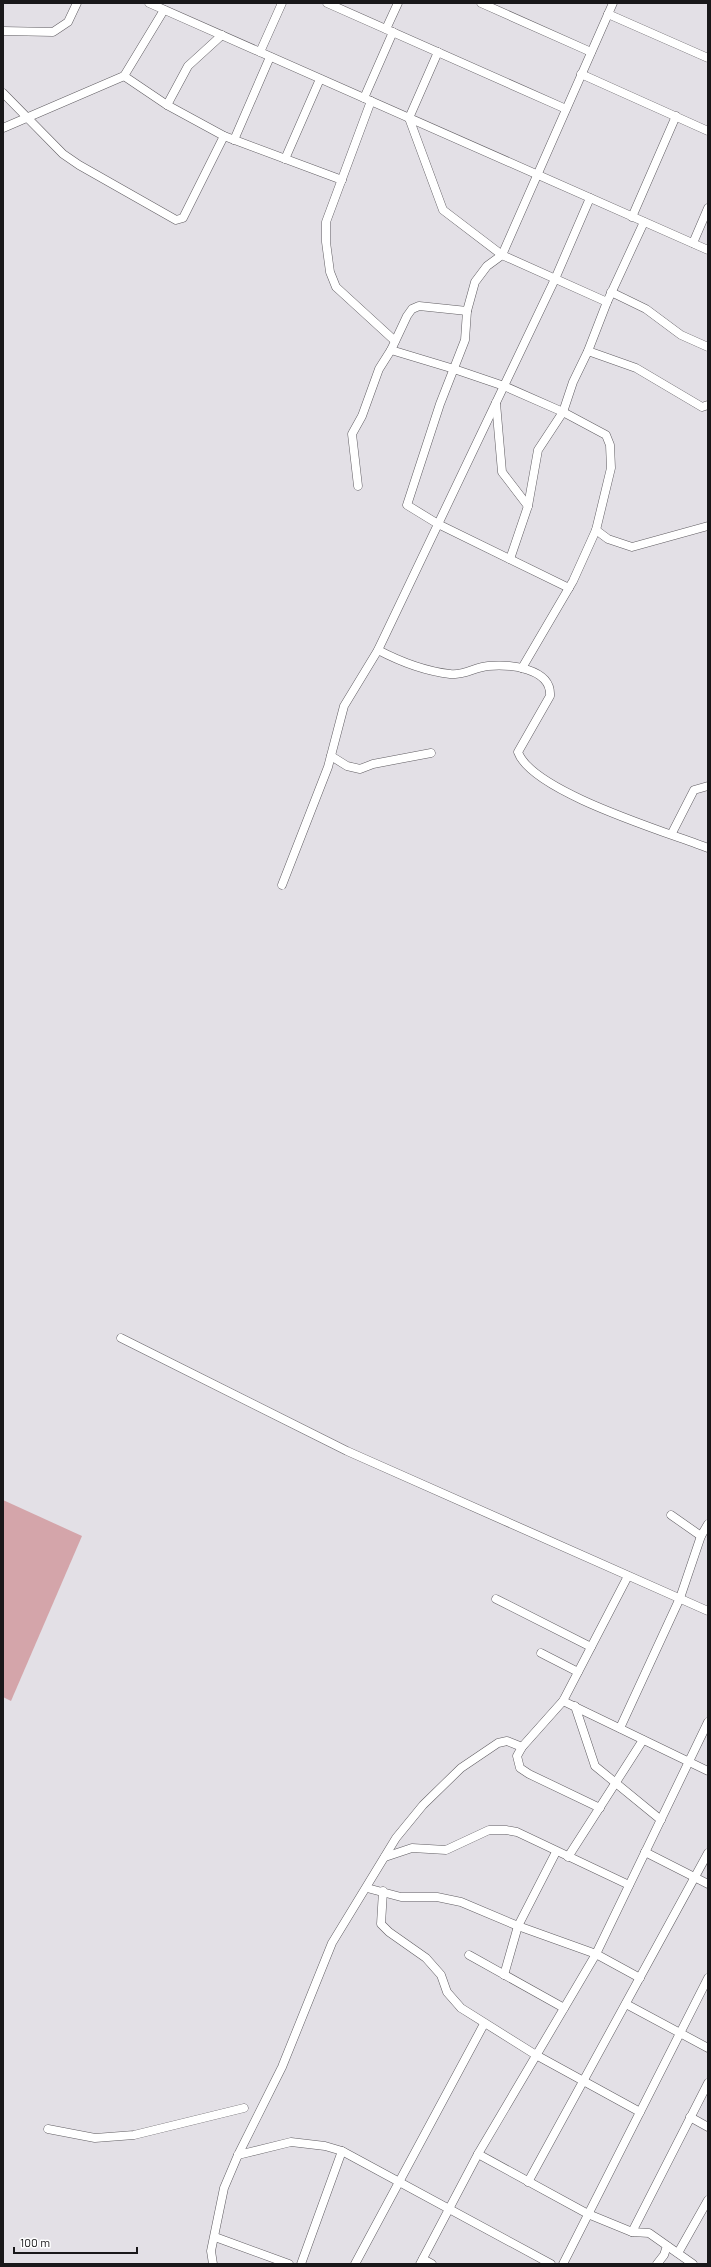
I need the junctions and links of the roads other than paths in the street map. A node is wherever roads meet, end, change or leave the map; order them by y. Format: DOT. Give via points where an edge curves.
graph roads {
  1 [pos="77,3"];
  2 [pos="149,3"];
  3 [pos="282,3"];
  4 [pos="327,3"];
  5 [pos="398,3"];
  6 [pos="481,3"];
  7 [pos="613,3"];
  8 [pos="164,10"];
  9 [pos="608,14"];
  10 [pos="3,31"];
  11 [pos="390,31"];
  12 [pos="222,35"];
  13 [pos="260,52"];
  14 [pos="438,52"];
  15 [pos="591,52"];
  16 [pos="270,57"];
  17 [pos="708,58"];
  18 [pos="581,74"];
  19 [pos="124,76"];
  20 [pos="320,79"];
  21 [pos="3,93"];
  22 [pos="368,100"];
  23 [pos="167,105"];
  24 [pos="566,109"];
  25 [pos="676,116"];
  26 [pos="28,117"];
  27 [pos="409,118"];
  28 [pos="3,128"];
  29 [pos="708,130"];
  30 [pos="224,136"];
  31 [pos="234,140"];
  32 [pos="285,159"];
  33 [pos="537,175"];
  34 [pos="342,180"];
  35 [pos="590,198"];
  36 [pos="708,208"];
  37 [pos="632,217"];
  38 [pos="644,222"];
  39 [pos="693,243"];
  40 [pos="708,250"];
  41 [pos="502,255"];
  42 [pos="555,279"];
  43 [pos="612,292"];
  44 [pos="607,302"];
  45 [pos="467,310"];
  46 [pos="395,341"];
  47 [pos="708,347"];
  48 [pos="391,350"];
  49 [pos="588,352"];
  50 [pos="454,369"];
  51 [pos="504,386"];
  52 [pos="496,402"];
  53 [pos="708,405"];
  54 [pos="563,412"];
  55 [pos="358,486"];
  56 [pos="528,506"];
  57 [pos="438,524"];
  58 [pos="708,526"];
  59 [pos="596,530"];
  60 [pos="510,559"];
  61 [pos="569,588"];
  62 [pos="378,650"];
  63 [pos="522,668"];
  64 [pos="431,753"];
  65 [pos="331,756"];
  66 [pos="708,786"];
  67 [pos="672,833"];
  68 [pos="708,848"];
  69 [pos="282,885"];
  70 [pos="121,1338"];
  71 [pos="671,1515"];
  72 [pos="708,1524"];
  73 [pos="701,1536"];
  74 [pos="628,1576"];
  75 [pos="680,1598"];
  76 [pos="496,1599"];
  77 [pos="708,1611"];
  78 [pos="591,1647"];
  79 [pos="541,1653"];
  80 [pos="578,1672"];
  81 [pos="563,1701"];
  82 [pos="575,1706"];
  83 [pos="708,1722"];
  84 [pos="620,1728"];
  85 [pos="643,1740"];
  86 [pos="522,1747"];
  87 [pos="689,1762"];
  88 [pos="708,1771"];
  89 [pos="616,1784"];
  90 [pos="600,1808"];
  91 [pos="661,1820"];
  92 [pos="556,1852"];
  93 [pos="645,1852"];
  94 [pos="708,1853"];
  95 [pos="385,1857"];
  96 [pos="568,1857"];
  97 [pos="695,1877"];
  98 [pos="708,1884"];
  99 [pos="629,1885"];
  100 [pos="367,1888"];
  101 [pos="383,1891"];
  102 [pos="518,1926"];
  103 [pos="596,1954"];
  104 [pos="469,1955"];
  105 [pos="504,1975"];
  106 [pos="640,1978"];
  107 [pos="708,1978"];
  108 [pos="626,2004"];
  109 [pos="564,2008"];
  110 [pos="484,2024"];
  111 [pos="680,2033"];
  112 [pos="708,2048"];
  113 [pos="536,2055"];
  114 [pos="584,2080"];
  115 [pos="708,2083"];
  116 [pos="244,2108"];
  117 [pos="640,2112"];
  118 [pos="690,2117"];
  119 [pos="708,2127"];
  120 [pos="48,2129"];
  121 [pos="342,2151"];
  122 [pos="478,2154"];
  123 [pos="238,2155"];
  124 [pos="399,2182"];
  125 [pos="528,2182"];
  126 [pos="708,2200"];
  127 [pos="449,2209"];
  128 [pos="588,2214"];
  129 [pos="632,2232"];
  130 [pos="215,2237"];
  131 [pos="667,2246"];
  132 [pos="678,2254"];
  133 [pos="422,2262"];
  134 [pos="213,2264"];
  135 [pos="289,2264"];
  136 [pos="301,2264"];
  137 [pos="355,2264"];
  138 [pos="432,2264"];
  139 [pos="551,2264"];
  140 [pos="563,2264"];
  141 [pos="657,2264"];
  142 [pos="693,2264"];
  1 -- 10 [label="street" via="68,22 53,32"];
  2 -- 8 [label="street"];
  3 -- 13 [label="street"];
  4 -- 11 [label="street"];
  5 -- 11 [label="street"];
  6 -- 15 [label="street"];
  7 -- 9 [label="street"];
  8 -- 12 [label="street"];
  8 -- 19 [label="street"];
  9 -- 15 [label="street"];
  9 -- 17 [label="street"];
  11 -- 14 [label="street"];
  11 -- 22 [label="street"];
  12 -- 13 [label="street"];
  12 -- 23 [label="street" via="188,66"];
  13 -- 16 [label="street"];
  14 -- 24 [label="street"];
  14 -- 27 [label="street"];
  15 -- 18 [label="street"];
  16 -- 20 [label="street"];
  16 -- 31 [label="street"];
  18 -- 24 [label="street"];
  18 -- 25 [label="street"];
  19 -- 23 [label="street"];
  19 -- 26 [label="street"];
  20 -- 22 [label="street"];
  20 -- 32 [label="street"];
  21 -- 26 [label="street"];
  22 -- 27 [label="street"];
  22 -- 34 [label="street"];
  23 -- 30 [label="street"];
  24 -- 33 [label="street"];
  25 -- 29 [label="street"];
  25 -- 37 [label="street"];
  26 -- 28 [label="street"];
  26 -- 30 [label="street" via="63,154 176,220 182,218"];
  27 -- 33 [label="street"];
  27 -- 41 [label="street" via="443,210"];
  30 -- 31 [label="street"];
  31 -- 32 [label="street"];
  32 -- 34 [label="street"];
  33 -- 35 [label="street"];
  33 -- 41 [label="street"];
  34 -- 46 [label="street" via="326,222 330,272 336,287"];
  35 -- 37 [label="street"];
  35 -- 42 [label="street"];
  36 -- 39 [label="street"];
  37 -- 38 [label="street"];
  38 -- 39 [label="street"];
  38 -- 43 [label="street"];
  39 -- 40 [label="street"];
  41 -- 42 [label="street"];
  41 -- 45 [label="street" via="487,266 475,282"];
  42 -- 44 [label="street"];
  42 -- 51 [label="street"];
  43 -- 44 [label="street"];
  43 -- 47 [label="street" via="646,309 680,335"];
  44 -- 49 [label="street"];
  45 -- 46 [label="street" via="419,306 412,309"];
  45 -- 50 [label="street" via="465,340"];
  46 -- 48 [label="street"];
  48 -- 50 [label="street"];
  48 -- 55 [label="street" via="379,369 362,416 352,434"];
  49 -- 53 [label="street" via="636,368 698,405"];
  49 -- 54 [label="street" via="573,382"];
  50 -- 51 [label="street"];
  50 -- 57 [label="street" via="407,505"];
  51 -- 52 [label="street"];
  51 -- 54 [label="street"];
  52 -- 56 [label="street" via="502,472"];
  52 -- 57 [label="street"];
  54 -- 56 [label="street" via="538,450"];
  54 -- 59 [label="street" via="606,435 610,445 611,468"];
  56 -- 60 [label="street"];
  57 -- 60 [label="street"];
  57 -- 62 [label="street"];
  58 -- 59 [label="street" via="632,547 608,539"];
  59 -- 61 [label="street"];
  60 -- 61 [label="street"];
  61 -- 63 [label="street"];
  62 -- 63 [label="street" via="405,664 449,674 458,675 486,666"];
  62 -- 65 [label="street" via="344,706"];
  63 -- 67 [label="street" via="535,672 547,680 551,689 550,696 518,752 526,765 567,792 628,818"];
  64 -- 65 [label="street" via="373,764 360,769 347,766"];
  65 -- 69 [label="street"];
  66 -- 67 [label="street" via="694,790"];
  67 -- 68 [label="street"];
  70 -- 74 [label="street" via="347,1451"];
  71 -- 73 [label="street"];
  72 -- 73 [label="street"];
  73 -- 75 [label="street"];
  74 -- 75 [label="street"];
  74 -- 78 [label="street"];
  75 -- 77 [label="street"];
  75 -- 84 [label="street"];
  76 -- 78 [label="street"];
  78 -- 80 [label="street"];
  79 -- 80 [label="street"];
  80 -- 81 [label="street"];
  81 -- 82 [label="street"];
  81 -- 86 [label="street"];
  82 -- 84 [label="street"];
  82 -- 89 [label="street" via="595,1766"];
  83 -- 87 [label="street"];
  84 -- 85 [label="street"];
  85 -- 87 [label="street"];
  85 -- 89 [label="street"];
  86 -- 90 [label="street" via="517,1756 520,1768"];
  86 -- 95 [label="street" via="503,1741 461,1768 410,1818"];
  87 -- 88 [label="street"];
  87 -- 91 [label="street"];
  89 -- 90 [label="street"];
  89 -- 91 [label="street"];
  90 -- 96 [label="street"];
  91 -- 93 [label="street"];
  92 -- 95 [label="street" via="517,1832 498,1830 482,1832 446,1850 412,1848"];
  92 -- 96 [label="street"];
  92 -- 102 [label="street"];
  93 -- 97 [label="street"];
  93 -- 99 [label="street"];
  94 -- 97 [label="street"];
  95 -- 100 [label="street"];
  96 -- 99 [label="street"];
  97 -- 98 [label="street"];
  97 -- 106 [label="street"];
  99 -- 103 [label="street"];
  100 -- 101 [label="street"];
  100 -- 123 [label="street" via="325,1957 309,2006"];
  101 -- 102 [label="street" via="401,1897 449,1899"];
  101 -- 110 [label="street" via="381,1924 426,1958 444,1978 447,1992 455,2002"];
  102 -- 103 [label="street"];
  102 -- 105 [label="street"];
  103 -- 106 [label="street"];
  103 -- 109 [label="street"];
  104 -- 105 [label="street"];
  105 -- 109 [label="street"];
  106 -- 108 [label="street"];
  107 -- 111 [label="street"];
  108 -- 111 [label="street"];
  108 -- 114 [label="street"];
  109 -- 113 [label="street"];
  110 -- 113 [label="street"];
  110 -- 124 [label="street"];
  111 -- 112 [label="street"];
  111 -- 117 [label="street"];
  113 -- 114 [label="street"];
  113 -- 122 [label="street"];
  114 -- 117 [label="street"];
  114 -- 125 [label="street"];
  115 -- 118 [label="street"];
  116 -- 120 [label="street" via="134,2135 95,2138"];
  117 -- 128 [label="street"];
  118 -- 119 [label="street"];
  118 -- 129 [label="street"];
  121 -- 123 [label="street" via="291,2142"];
  121 -- 124 [label="street"];
  121 -- 136 [label="street"];
  122 -- 125 [label="street"];
  122 -- 127 [label="street"];
  123 -- 130 [label="street" via="224,2188"];
  124 -- 127 [label="street"];
  124 -- 137 [label="street"];
  125 -- 128 [label="street"];
  126 -- 132 [label="street"];
  127 -- 133 [label="street"];
  127 -- 139 [label="street"];
  128 -- 129 [label="street"];
  128 -- 140 [label="street"];
  129 -- 131 [label="street" via="649,2233"];
  130 -- 134 [label="street" via="211,2251"];
  130 -- 135 [label="street"];
  131 -- 132 [label="street"];
  131 -- 141 [label="street"];
  132 -- 142 [label="street"];
  133 -- 138 [label="street"];
}
